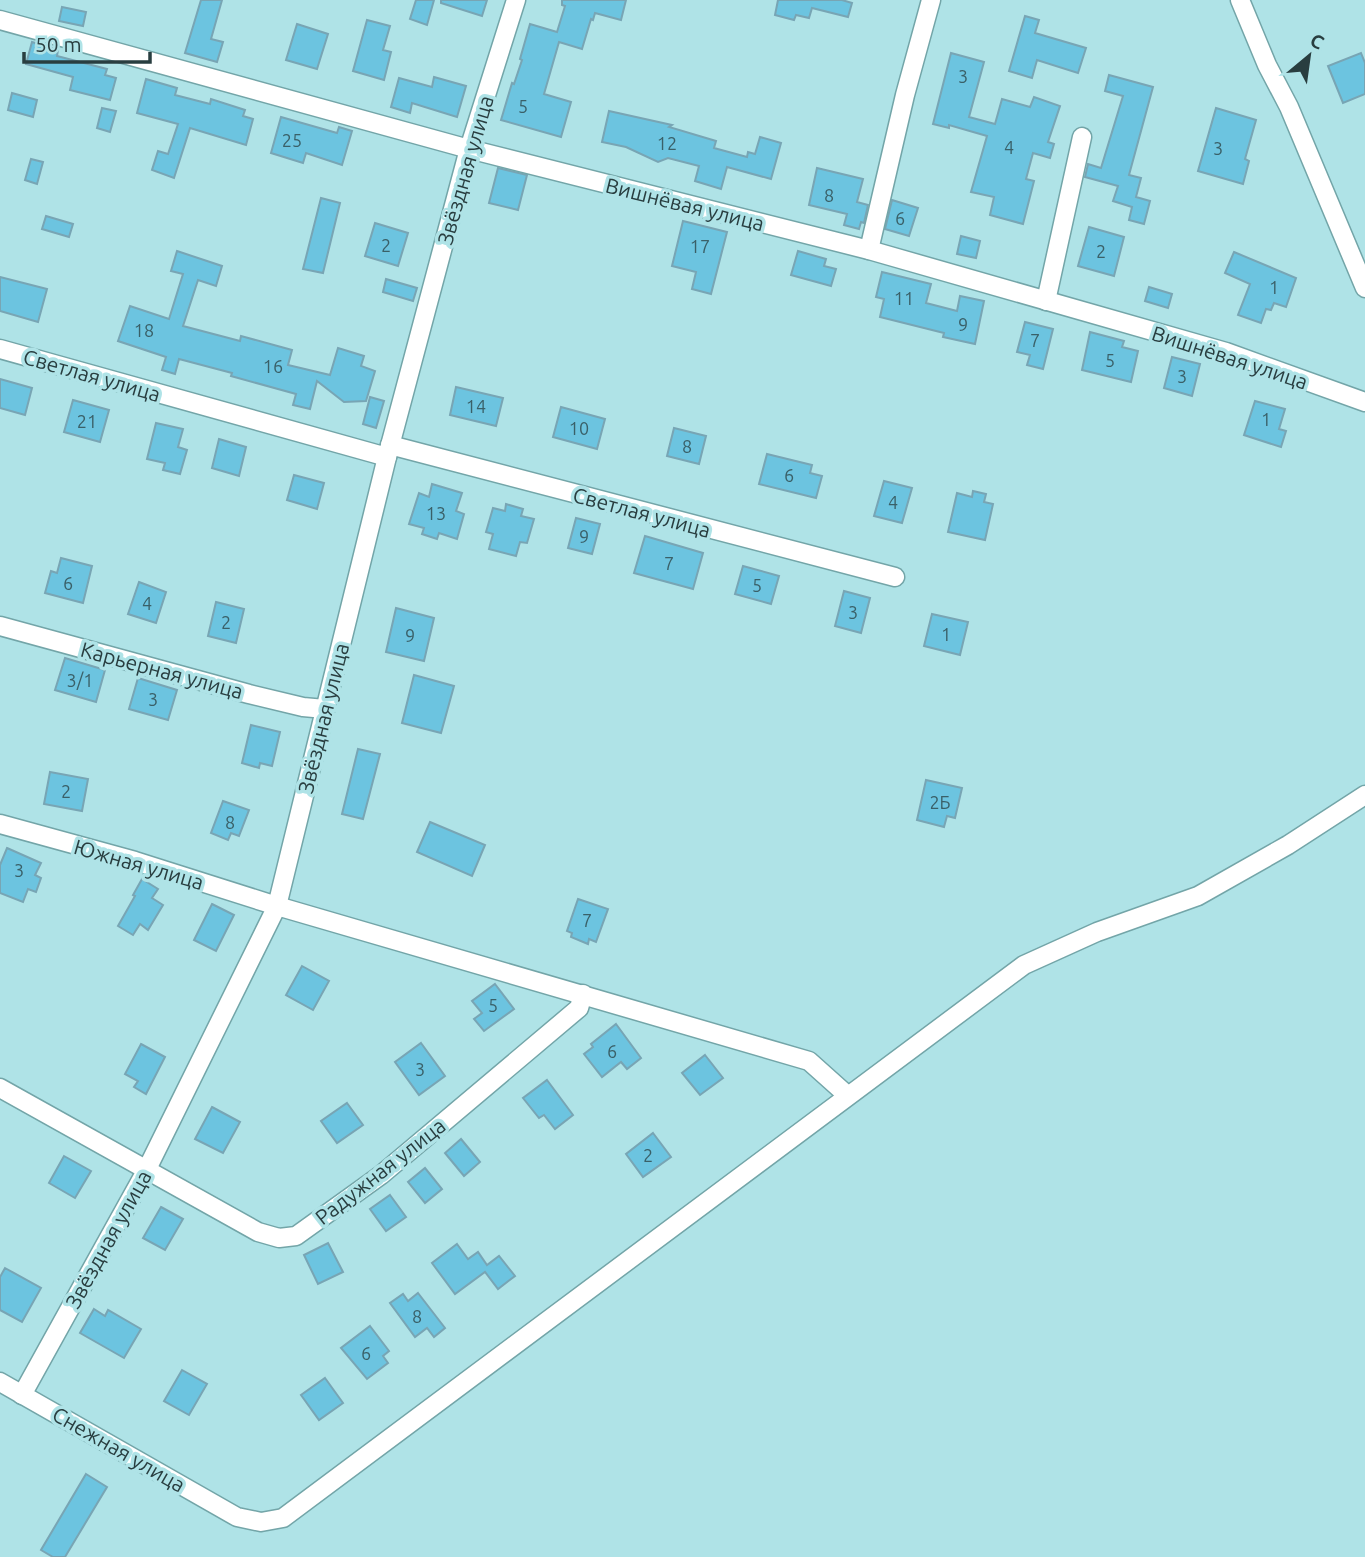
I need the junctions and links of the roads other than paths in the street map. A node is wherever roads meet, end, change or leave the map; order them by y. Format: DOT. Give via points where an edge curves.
graph roads {
  1 [pos="516,0"];
  2 [pos="931,0"];
  3 [pos="1240,0"];
  4 [pos="0,19"];
  5 [pos="1082,137"];
  6 [pos="468,149"];
  7 [pos="869,250"];
  8 [pos="1365,288"];
  9 [pos="1046,300"];
  10 [pos="0,349"];
  11 [pos="1365,402"];
  12 [pos="389,451"];
  13 [pos="895,577"];
  14 [pos="0,626"];
  15 [pos="325,709"];
  16 [pos="1365,795"];
  17 [pos="0,824"];
  18 [pos="277,906"];
  19 [pos="583,994"];
  20 [pos="0,1088"];
  21 [pos="847,1095"];
  22 [pos="146,1171"];
  23 [pos="0,1382"];
  24 [pos="22,1395"];
  1 -- 6 [label="street, Звёздная улица"];
  2 -- 7 [label="street"];
  3 -- 8 [label="street"];
  4 -- 6 [label="street, Вишнёвая улица"];
  5 -- 9 [label="street"];
  6 -- 7 [label="street, Вишнёвая улица"];
  6 -- 12 [label="street, Звёздная улица"];
  7 -- 9 [label="street, Вишнёвая улица"];
  9 -- 11 [label="street, Вишнёвая улица" via="1226,352"];
  10 -- 12 [label="street, Светлая улица"];
  12 -- 13 [label="street, Светлая улица"];
  12 -- 15 [label="street, Звёздная улица"];
  14 -- 15 [label="street, Карьерная улица" via="303,708"];
  15 -- 18 [label="street, Звёздная улица"];
  16 -- 21 [label="street" via="1198,896 1097,932 1024,965"];
  17 -- 18 [label="street, Южная улица"];
  18 -- 19 [label="street, Южная улица"];
  18 -- 22 [label="street, Звёздная улица"];
  19 -- 21 [label="street, Южная улица" via="809,1061"];
  19 -- 22 [label="street, Радужная улица" via="579,1008 413,1149 296,1236 279,1238 258,1231"];
  20 -- 22 [label="street, Радужная улица"];
  21 -- 24 [label="street, Снежная улица" via="283,1518 261,1522 237,1517"];
  22 -- 24 [label="street, Звёздная улица"];
  23 -- 24 [label="street, Снежная улица"];
}
